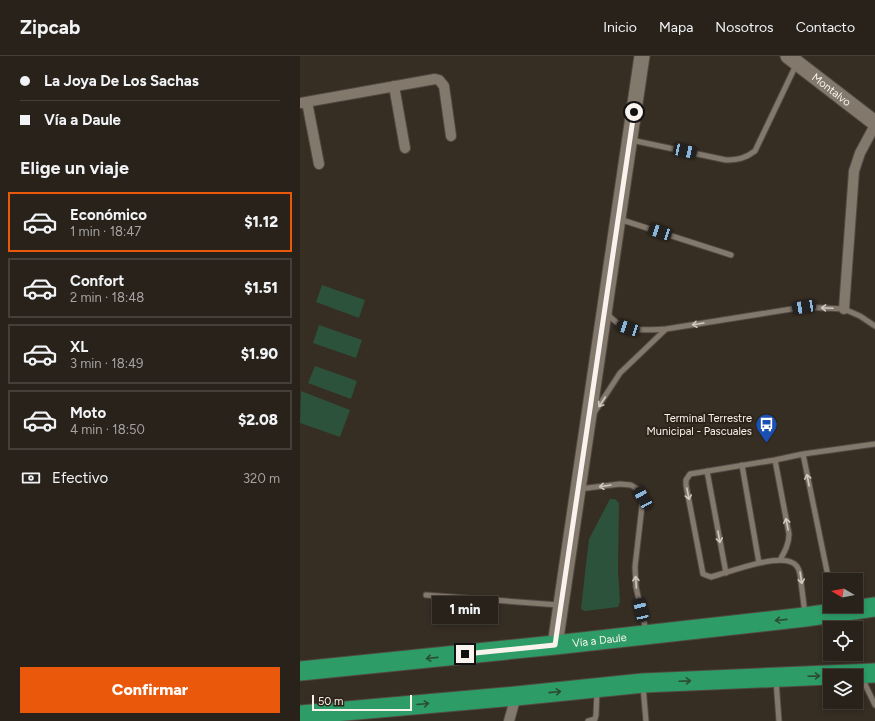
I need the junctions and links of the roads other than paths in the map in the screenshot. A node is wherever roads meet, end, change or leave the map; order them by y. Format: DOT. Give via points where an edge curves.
graph roads {
  1 [pos="642,56"];
  2 [pos="792,59"];
  3 [pos="394,86"];
  4 [pos="303,103"];
  5 [pos="875,124"];
  6 [pos="450,136"];
  7 [pos="630,140"];
  8 [pos="405,148"];
  9 [pos="319,164"];
  10 [pos="618,219"];
  11 [pos="732,256"];
  12 [pos="604,309"];
  13 [pos="844,309"];
  14 [pos="875,326"];
  15 [pos="666,329"];
  16 [pos="587,425"];
  17 [pos="875,444"];
  18 [pos="803,454"];
  19 [pos="775,460"];
  20 [pos="742,465"];
  21 [pos="707,471"];
  22 [pos="578,489"];
  23 [pos="780,560"];
  24 [pos="759,564"];
  25 [pos="726,573"];
  26 [pos="827,573"];
  27 [pos="426,595"];
  28 [pos="560,605"];
  29 [pos="875,607"];
  30 [pos="863,608"];
  31 [pos="823,612"];
  32 [pos="805,617"];
  33 [pos="647,634"];
  34 [pos="555,645"];
  35 [pos="300,671"];
  36 [pos="867,674"];
  37 [pos="776,677"];
  38 [pos="643,683"];
  39 [pos="597,688"];
  40 [pos="516,696"];
  41 [pos="875,705"];
  42 [pos="300,715"];
  43 [pos="509,721"];
  44 [pos="588,721"];
  45 [pos="646,721"];
  46 [pos="779,721"];
  1 -- 7 [label="street"];
  2 -- 5 [label="street, Montalvo"];
  2 -- 7 [label="lane" via="755,151 747,156 726,160"];
  3 -- 4 [label="street"];
  3 -- 6 [label="street" via="435,78 439,80 444,86"];
  3 -- 8 [label="street"];
  4 -- 9 [label="street"];
  5 -- 13 [label="street" via="854,171"];
  7 -- 10 [label="street"];
  10 -- 11 [label="lane"];
  10 -- 12 [label="street"];
  12 -- 15 [label="lane" via="612,320 636,331"];
  12 -- 16 [label="street"];
  13 -- 14 [label="lane"];
  13 -- 15 [label="lane, one-way" via="804,307"];
  15 -- 16 [label="lane, one-way" via="620,373"];
  16 -- 22 [label="street"];
  17 -- 18 [label="lane"];
  18 -- 19 [label="lane"];
  26 -- 18 [label="lane, one-way"];
  19 -- 20 [label="lane"];
  23 -- 19 [label="lane, one-way" via="787,548 789,534"];
  20 -- 21 [label="lane"];
  20 -- 24 [label="lane"];
  21 -- 25 [label="lane, one-way"];
  21 -- 25 [label="lane, one-way" via="690,474 686,480 687,492 703,574 710,577"];
  22 -- 28 [label="street"];
  33 -- 22 [label="lane, one-way" via="636,587 635,567 643,498 639,490 631,485"];
  23 -- 24 [label="lane"];
  23 -- 32 [label="lane, one-way" via="791,562 798,568"];
  24 -- 25 [label="lane"];
  27 -- 28 [label="lane"];
  28 -- 34 [label="street"];
  29 -- 30 [label="highway, Vía a Daule"];
  31 -- 32 [label="highway, Vía a Daule"];
  32 -- 33 [label="highway, Vía a Daule, one-way"];
  33 -- 34 [label="highway, Vía a Daule"];
  34 -- 35 [label="highway, Vía a Daule, one-way"];
  37 -- 36 [label="highway, one-way"];
  36 -- 41 [label="lane"];
  38 -- 37 [label="highway, one-way"];
  37 -- 46 [label="lane"];
  38 -- 39 [label="highway"];
  38 -- 45 [label="lane"];
  40 -- 39 [label="highway, one-way"];
  39 -- 44 [label="lane" via="595,719"];
  42 -- 40 [label="highway, one-way"];
  40 -- 43 [label="street"];
}
